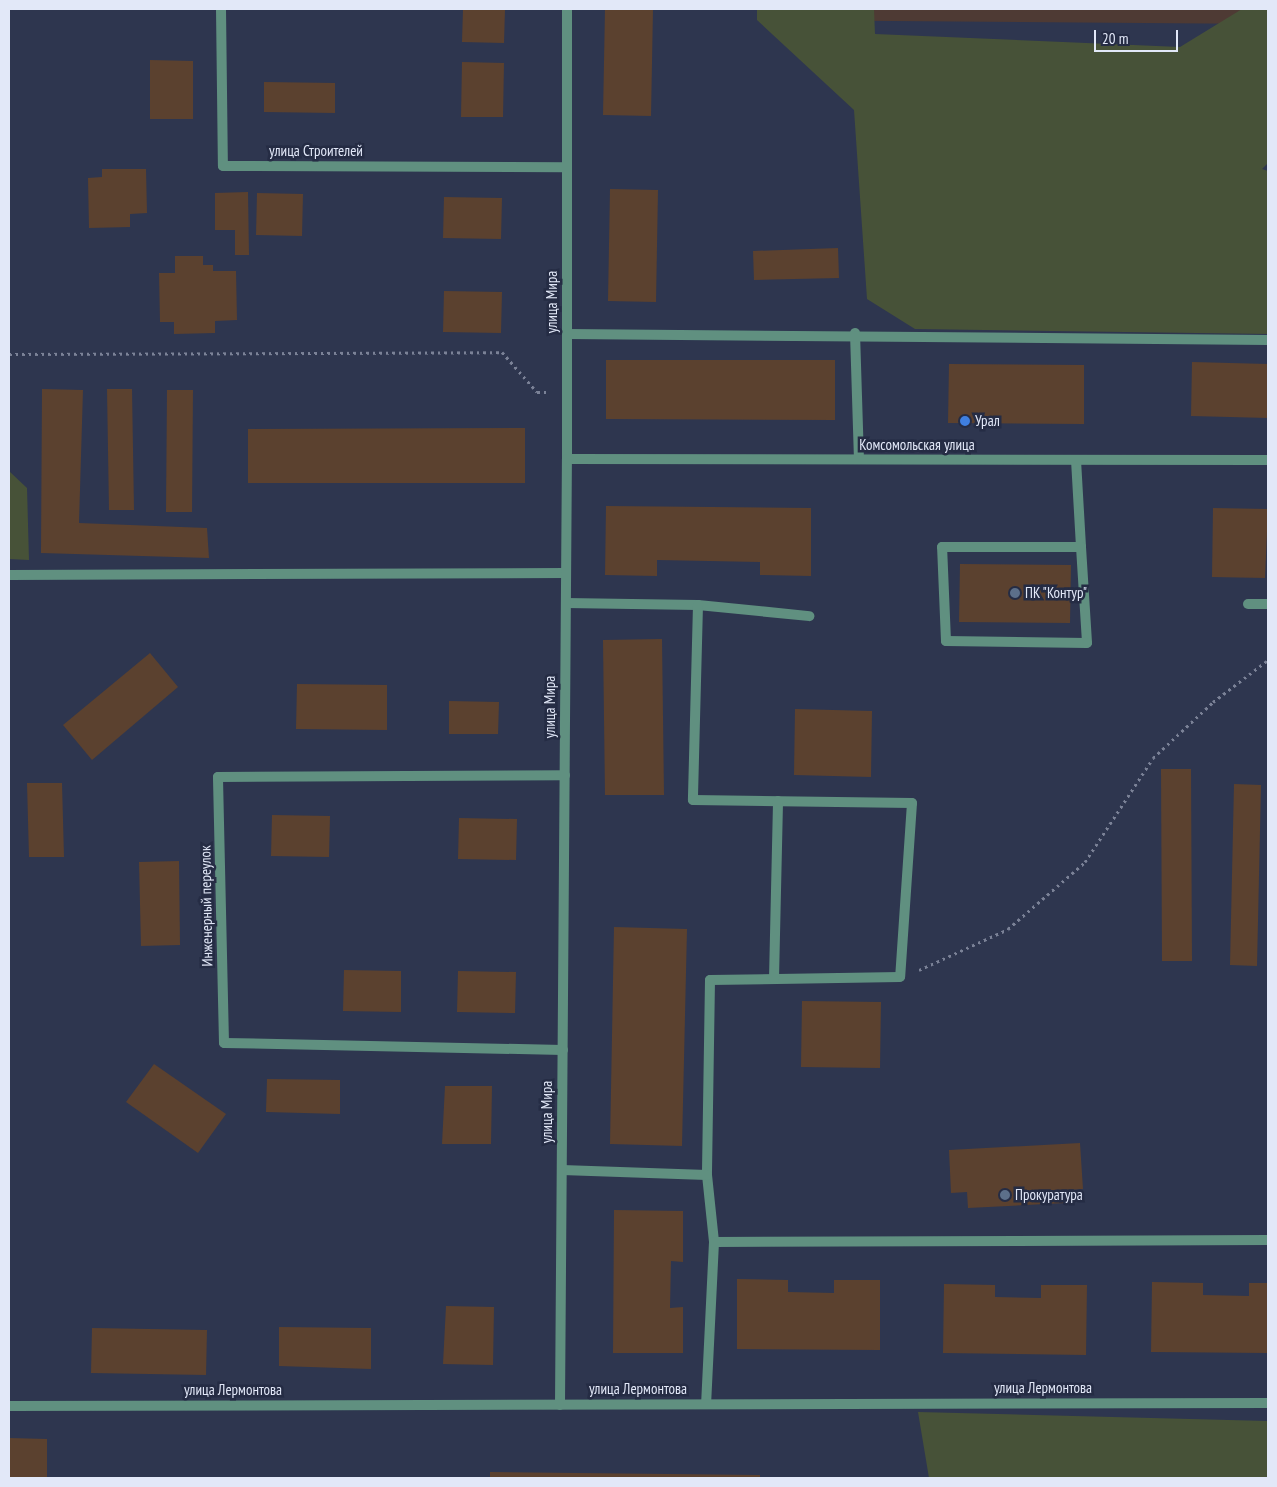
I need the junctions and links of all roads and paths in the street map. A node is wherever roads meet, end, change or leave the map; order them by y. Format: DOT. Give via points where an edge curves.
graph roads {
  1 [pos="221,9"];
  2 [pos="567,9"];
  3 [pos="567,167"];
  4 [pos="855,333"];
  5 [pos="567,334"];
  6 [pos="1268,340"];
  7 [pos="9,354"];
  8 [pos="567,392"];
  9 [pos="567,459"];
  10 [pos="859,459"];
  11 [pos="1076,460"];
  12 [pos="1268,460"];
  13 [pos="1081,547"];
  14 [pos="566,573"];
  15 [pos="9,575"];
  16 [pos="566,603"];
  17 [pos="1248,604"];
  18 [pos="1268,604"];
  19 [pos="698,606"];
  20 [pos="809,616"];
  21 [pos="1268,660"];
  22 [pos="565,775"];
  23 [pos="778,801"];
  24 [pos="900,977"];
  25 [pos="774,979"];
  26 [pos="563,1050"];
  27 [pos="562,1170"];
  28 [pos="707,1175"];
  29 [pos="1268,1240"];
  30 [pos="714,1242"];
  31 [pos="1268,1403"];
  32 [pos="560,1404"];
  33 [pos="706,1404"];
  34 [pos="9,1406"];
  1 -- 3 [label="street, улица Строителей" via="223,166"];
  2 -- 3 [label="street, улица Мира"];
  3 -- 5 [label="street, улица Мира"];
  4 -- 5 [label="street"];
  4 -- 6 [label="street"];
  4 -- 10 [label="street"];
  5 -- 8 [label="street, улица Мира"];
  7 -- 8 [label="path" via="502,352 536,392"];
  8 -- 9 [label="street, улица Мира"];
  9 -- 10 [label="street, Комсомольская улица"];
  9 -- 14 [label="street, улица Мира"];
  10 -- 11 [label="street, Комсомольская улица"];
  11 -- 12 [label="street, Комсомольская улица"];
  11 -- 13 [label="street"];
  13 -- 13 [label="street" via="1087,643 946,641 942,547"];
  14 -- 15 [label="street"];
  14 -- 16 [label="street, улица Мира"];
  16 -- 19 [label="street"];
  16 -- 22 [label="street, улица Мира"];
  17 -- 18 [label="street"];
  19 -- 20 [label="street"];
  19 -- 23 [label="street" via="693,800"];
  21 -- 24 [label="path" via="1213,702 1153,758 1085,862 1015,923 965,953"];
  22 -- 26 [label="street, улица Мира"];
  22 -- 26 [label="street, Инженерный переулок" via="218,777 224,1043"];
  23 -- 24 [label="street" via="912,803"];
  23 -- 25 [label="street"];
  24 -- 25 [label="street"];
  25 -- 28 [label="street" via="710,980"];
  26 -- 27 [label="street, улица Мира"];
  27 -- 28 [label="street"];
  27 -- 32 [label="street, улица Мира"];
  28 -- 30 [label="street"];
  29 -- 30 [label="street"];
  30 -- 33 [label="street"];
  31 -- 33 [label="street, улица Лермонтова"];
  32 -- 33 [label="street, улица Лермонтова"];
  32 -- 34 [label="street, улица Лермонтова"];
}
